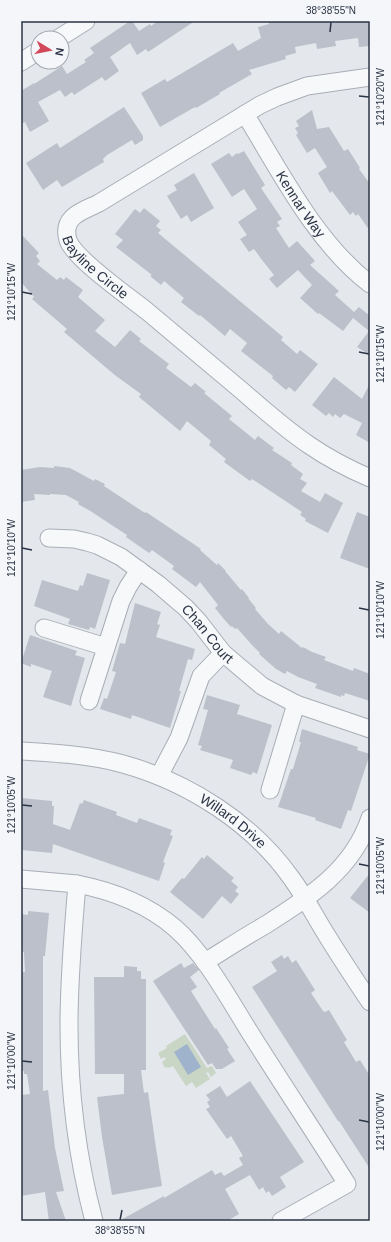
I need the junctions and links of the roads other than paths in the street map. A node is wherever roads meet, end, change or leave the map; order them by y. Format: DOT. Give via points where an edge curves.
graph roads {
  1 [pos="86,21"];
  2 [pos="70,31"];
  3 [pos="30,56"];
  4 [pos="21,62"];
  5 [pos="370,77"];
  6 [pos="245,114"];
  7 [pos="370,284"];
  8 [pos="370,478"];
  9 [pos="49,538"];
  10 [pos="139,570"];
  11 [pos="44,628"];
  12 [pos="106,647"];
  13 [pos="223,653"];
  14 [pos="89,701"];
  15 [pos="296,704"];
  16 [pos="370,729"];
  17 [pos="21,751"];
  18 [pos="159,776"];
  19 [pos="270,790"];
  20 [pos="370,818"];
  21 [pos="21,879"];
  22 [pos="77,884"];
  23 [pos="305,900"];
  24 [pos="205,962"];
  25 [pos="370,1002"];
  26 [pos="94,1221"];
  27 [pos="281,1221"];
  1 -- 2 [label="street"];
  3 -- 4 [label="street"];
  5 -- 6 [label="street, Bayline Circle" via="307,86 277,97"];
  6 -- 7 [label="street, Kennar Way" via="321,233 342,258"];
  6 -- 8 [label="street, Bayline Circle" via="99,203 76,214 68,225 68,240 89,265 285,428 336,462"];
  9 -- 10 [label="street, Chan Court" via="74,538 98,545"];
  10 -- 12 [label="street" via="123,594"];
  10 -- 13 [label="street, Chan Court" via="186,608"];
  11 -- 12 [label="street"];
  12 -- 14 [label="street"];
  13 -- 15 [label="street, Chan Court" via="262,686"];
  13 -- 18 [label="street" via="201,676 179,738"];
  15 -- 16 [label="street, Chan Court"];
  15 -- 19 [label="street"];
  17 -- 18 [label="street, Willard Drive" via="95,758"];
  18 -- 23 [label="street, Willard Drive" via="204,799 241,826 272,855"];
  20 -- 23 [label="street" via="364,835 349,858 331,878"];
  21 -- 22 [label="street"];
  22 -- 24 [label="street" via="115,894 160,916 177,929"];
  22 -- 26 [label="street" via="70,965 70,1080 79,1150"];
  23 -- 24 [label="street"];
  23 -- 25 [label="street, Willard Drive"];
  24 -- 27 [label="street" via="347,1184"];
}
